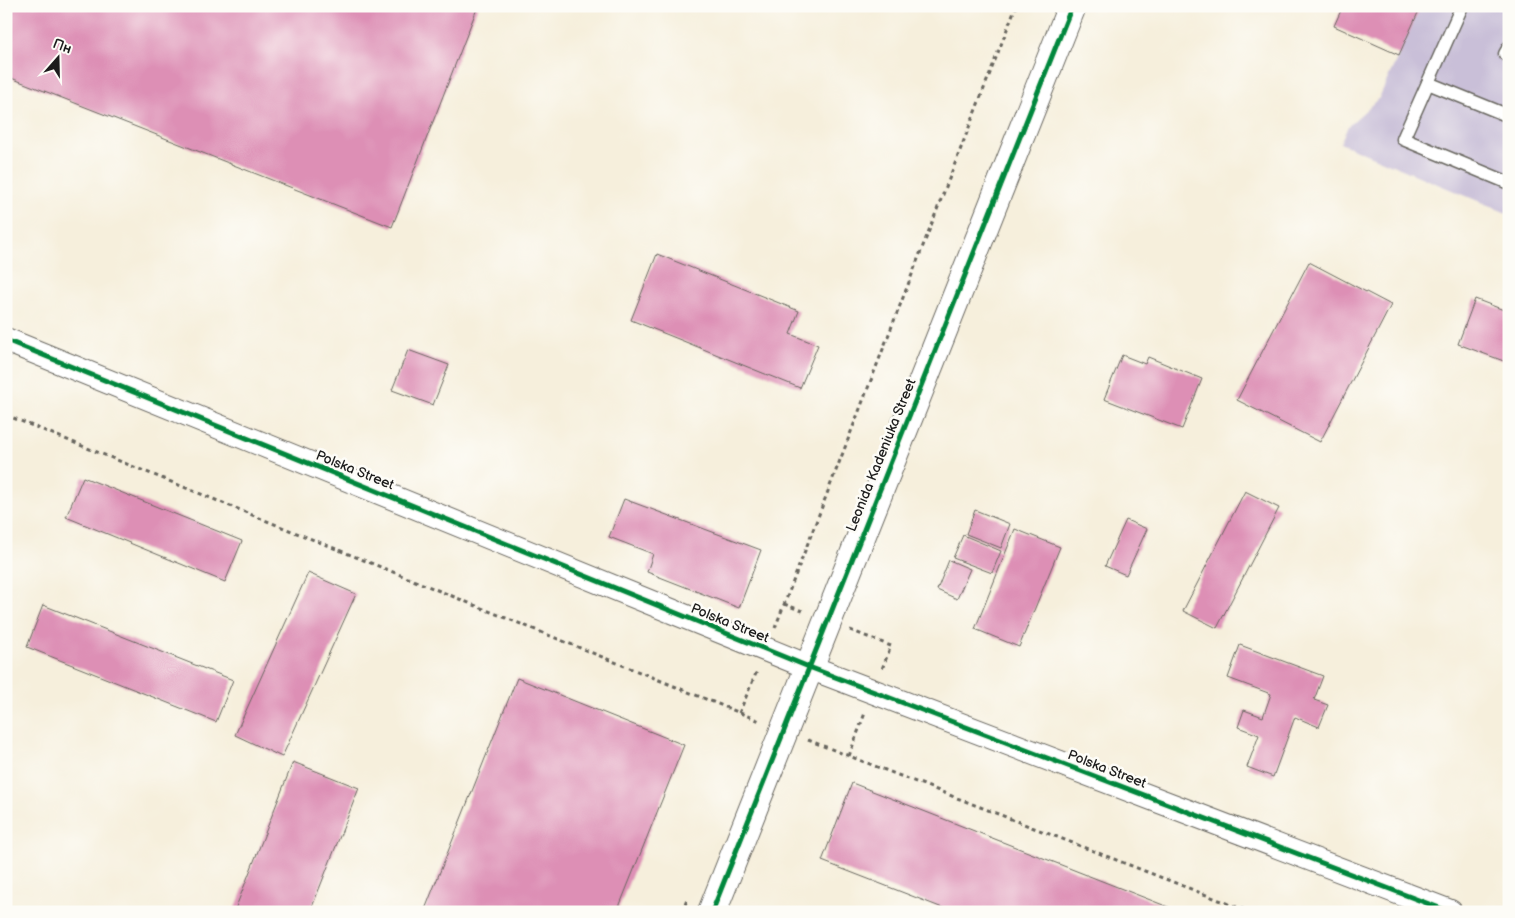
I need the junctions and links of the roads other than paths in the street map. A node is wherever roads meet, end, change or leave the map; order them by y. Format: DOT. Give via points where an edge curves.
graph roads {
  1 [pos="1072,6"];
  2 [pos="1462,6"];
  3 [pos="1509,47"];
  4 [pos="1509,56"];
  5 [pos="1428,83"];
  6 [pos="1509,116"];
  7 [pos="1509,183"];
  8 [pos="6,340"];
  9 [pos="809,667"];
  10 [pos="712,912"];
  11 [pos="1450,912"];
  1 -- 9 [label="street, Leonida Kadeniuka Street"];
  2 -- 5 [label="lane"];
  3 -- 4 [label="lane" via="1505,54"];
  5 -- 6 [label="lane"];
  5 -- 7 [label="lane" via="1403,139"];
  8 -- 9 [label="street, Polska Street"];
  9 -- 10 [label="street, Leonida Kadeniuka Street"];
  9 -- 11 [label="street, Polska Street"];
}
